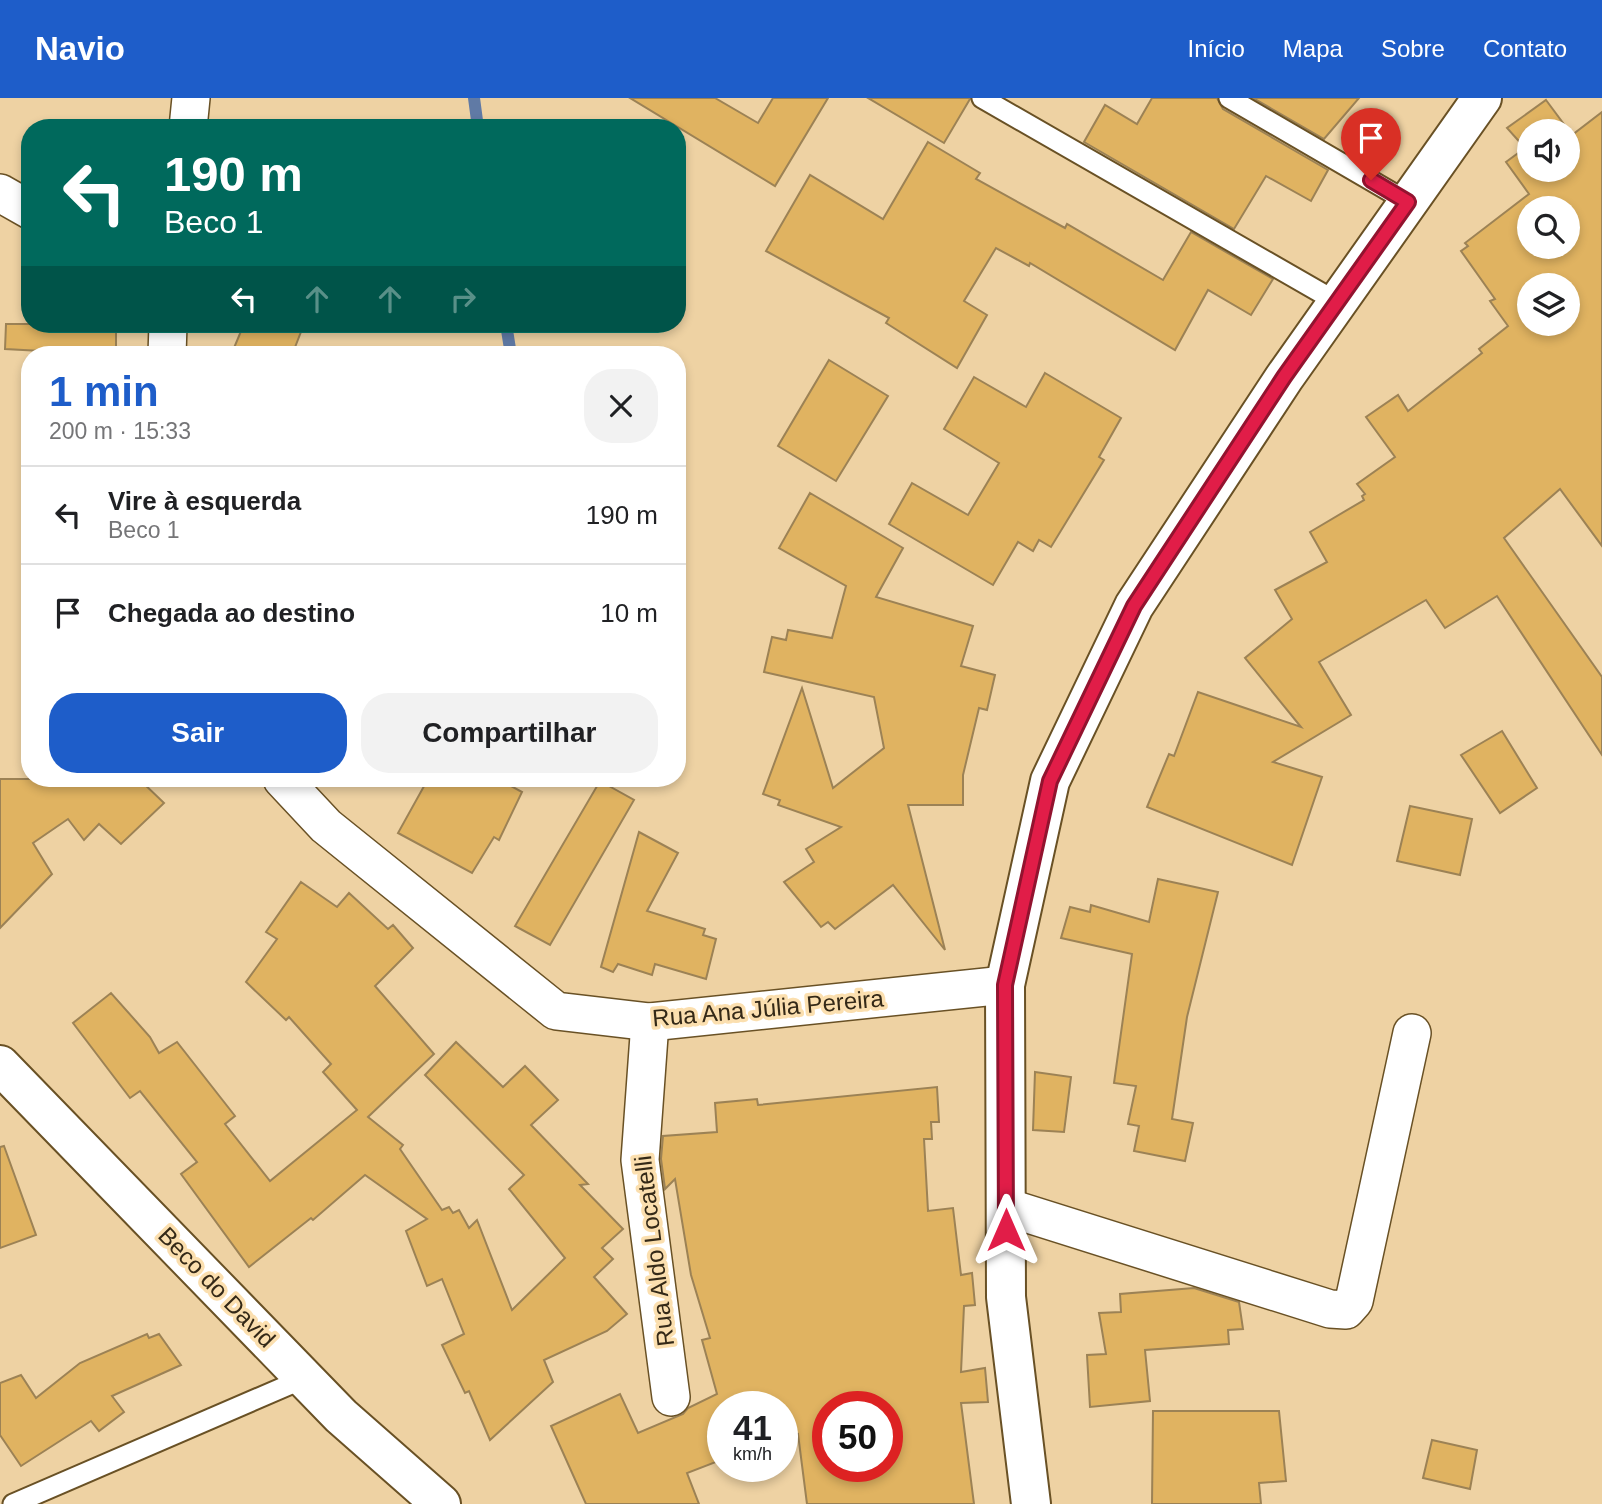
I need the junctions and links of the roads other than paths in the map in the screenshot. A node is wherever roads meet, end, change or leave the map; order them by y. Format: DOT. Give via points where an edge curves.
graph roads {
  1 [pos="191,98"];
  2 [pos="982,98"];
  3 [pos="1229,98"];
  4 [pos="1482,98"];
  5 [pos="189,119"];
  6 [pos="0,193"];
  7 [pos="1408,202"];
  8 [pos="21,205"];
  9 [pos="1337,302"];
  10 [pos="289,787"];
  11 [pos="1005,985"];
  12 [pos="650,1021"];
  13 [pos="1412,1033"];
  14 [pos="0,1065"];
  15 [pos="1006,1207"];
  16 [pos="305,1378"];
  17 [pos="671,1397"];
  18 [pos="13,1504"];
  19 [pos="441,1504"];
  20 [pos="1031,1504"];
  1 -- 5 [label="street"];
  2 -- 9 [label="lane"];
  3 -- 7 [label="lane"];
  4 -- 7 [label="main road"];
  6 -- 8 [label="street"];
  7 -- 9 [label="main road"];
  9 -- 11 [label="main road" via="1134,606 1050,781"];
  10 -- 12 [label="street, Rua Ana Júlia Pereira" via="326,826 556,1011"];
  11 -- 12 [label="street, Rua Ana Júlia Pereira"];
  11 -- 15 [label="main road"];
  12 -- 17 [label="street, Rua Aldo Locatelli" via="640,1160"];
  13 -- 15 [label="street" via="1354,1301 1346,1310 1330,1309"];
  14 -- 16 [label="main road, Beco do David"];
  15 -- 20 [label="main road" via="1006,1297"];
  16 -- 18 [label="lane"];
  16 -- 19 [label="main road, Beco do David"];
}
